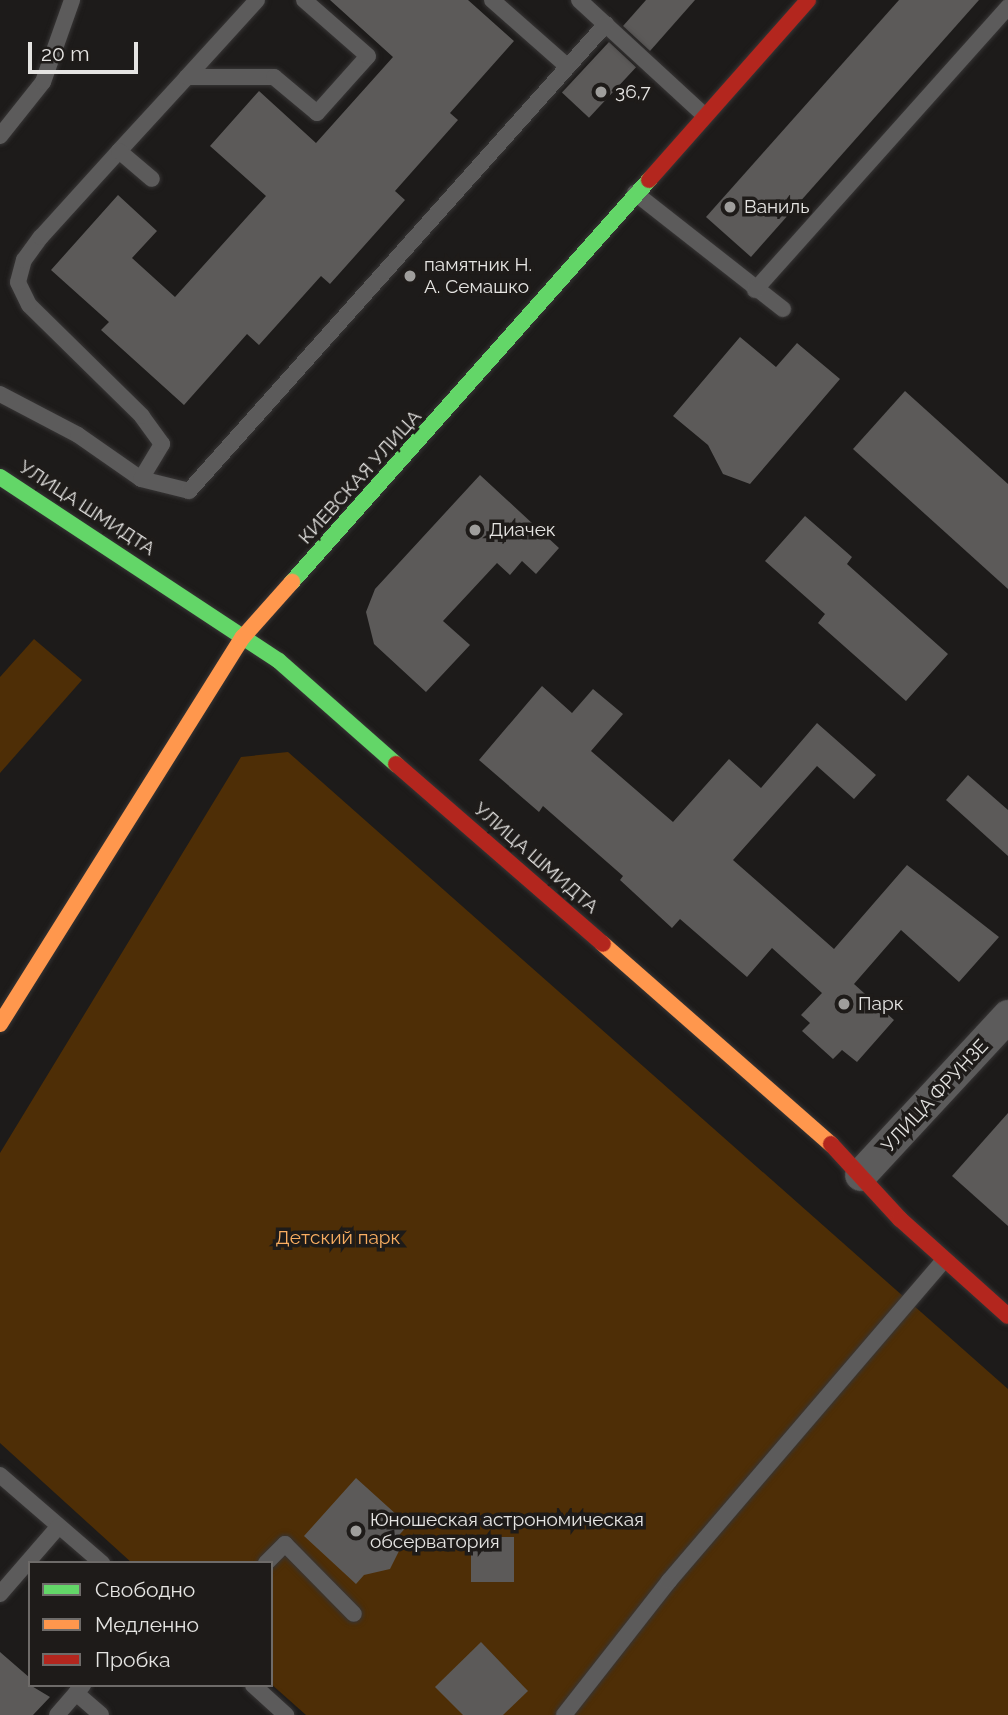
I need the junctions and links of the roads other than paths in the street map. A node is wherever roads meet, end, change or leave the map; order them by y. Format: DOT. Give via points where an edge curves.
graph roads {
  1 [pos="72,0"];
  2 [pos="257,0"];
  3 [pos="304,0"];
  4 [pos="492,0"];
  5 [pos="579,0"];
  6 [pos="808,0"];
  7 [pos="1008,7"];
  8 [pos="606,24"];
  9 [pos="568,67"];
  10 [pos="187,77"];
  11 [pos="704,114"];
  12 [pos="0,136"];
  13 [pos="119,151"];
  14 [pos="152,178"];
  15 [pos="635,193"];
  16 [pos="755,290"];
  17 [pos="783,309"];
  18 [pos="0,394"];
  19 [pos="0,477"];
  20 [pos="141,479"];
  21 [pos="243,637"];
  22 [pos="1008,1016"];
  23 [pos="0,1024"];
  24 [pos="861,1175"];
  25 [pos="944,1260"];
  26 [pos="1008,1316"];
  27 [pos="0,1475"];
  28 [pos="58,1527"];
  29 [pos="29,1561"];
  30 [pos="100,1561"];
  31 [pos="268,1561"];
  32 [pos="28,1562"];
  33 [pos="0,1594"];
  34 [pos="354,1614"];
  35 [pos="255,1687"];
  36 [pos="80,1689"];
  37 [pos="57,1715"];
  38 [pos="101,1715"];
  39 [pos="286,1715"];
  40 [pos="564,1715"];
  1 -- 12 [label="lane" via="43,82"];
  2 -- 10 [label="lane"];
  3 -- 10 [label="lane" via="368,56 317,113 274,77"];
  4 -- 9 [label="lane"];
  5 -- 8 [label="lane"];
  6 -- 11 [label="main road, КИЕВСКАЯ УЛИЦА"];
  7 -- 16 [label="lane"];
  8 -- 9 [label="lane"];
  8 -- 11 [label="lane"];
  9 -- 20 [label="lane" via="189,491"];
  10 -- 13 [label="lane"];
  11 -- 15 [label="main road, КИЕВСКАЯ УЛИЦА"];
  13 -- 14 [label="lane"];
  13 -- 20 [label="lane" via="41,237 24,260 19,282 29,305 142,416 162,444"];
  15 -- 16 [label="lane"];
  15 -- 21 [label="main road, КИЕВСКАЯ УЛИЦА" via="464,394"];
  16 -- 17 [label="lane"];
  18 -- 20 [label="lane" via="78,435"];
  19 -- 21 [label="main road, УЛИЦА ШМИДТА"];
  21 -- 23 [label="main road, КИЕВСКАЯ УЛИЦА"];
  21 -- 24 [label="main road, УЛИЦА ШМИДТА" via="394,761 822,1135"];
  22 -- 24 [label="street, УЛИЦА ФРУНЗЕ"];
  24 -- 25 [label="main road, УЛИЦА ШМИДТА"];
  25 -- 26 [label="main road, УЛИЦА ШМИДТА"];
  25 -- 40 [label="lane" via="686,1560"];
  27 -- 28 [label="lane" via="22,1505"];
  28 -- 29 [label="lane"];
  28 -- 30 [label="lane"];
  31 -- 34 [label="lane" via="285,1544"];
  32 -- 33 [label="lane"];
  35 -- 39 [label="lane"];
  36 -- 37 [label="lane"];
  36 -- 38 [label="lane"];
}
